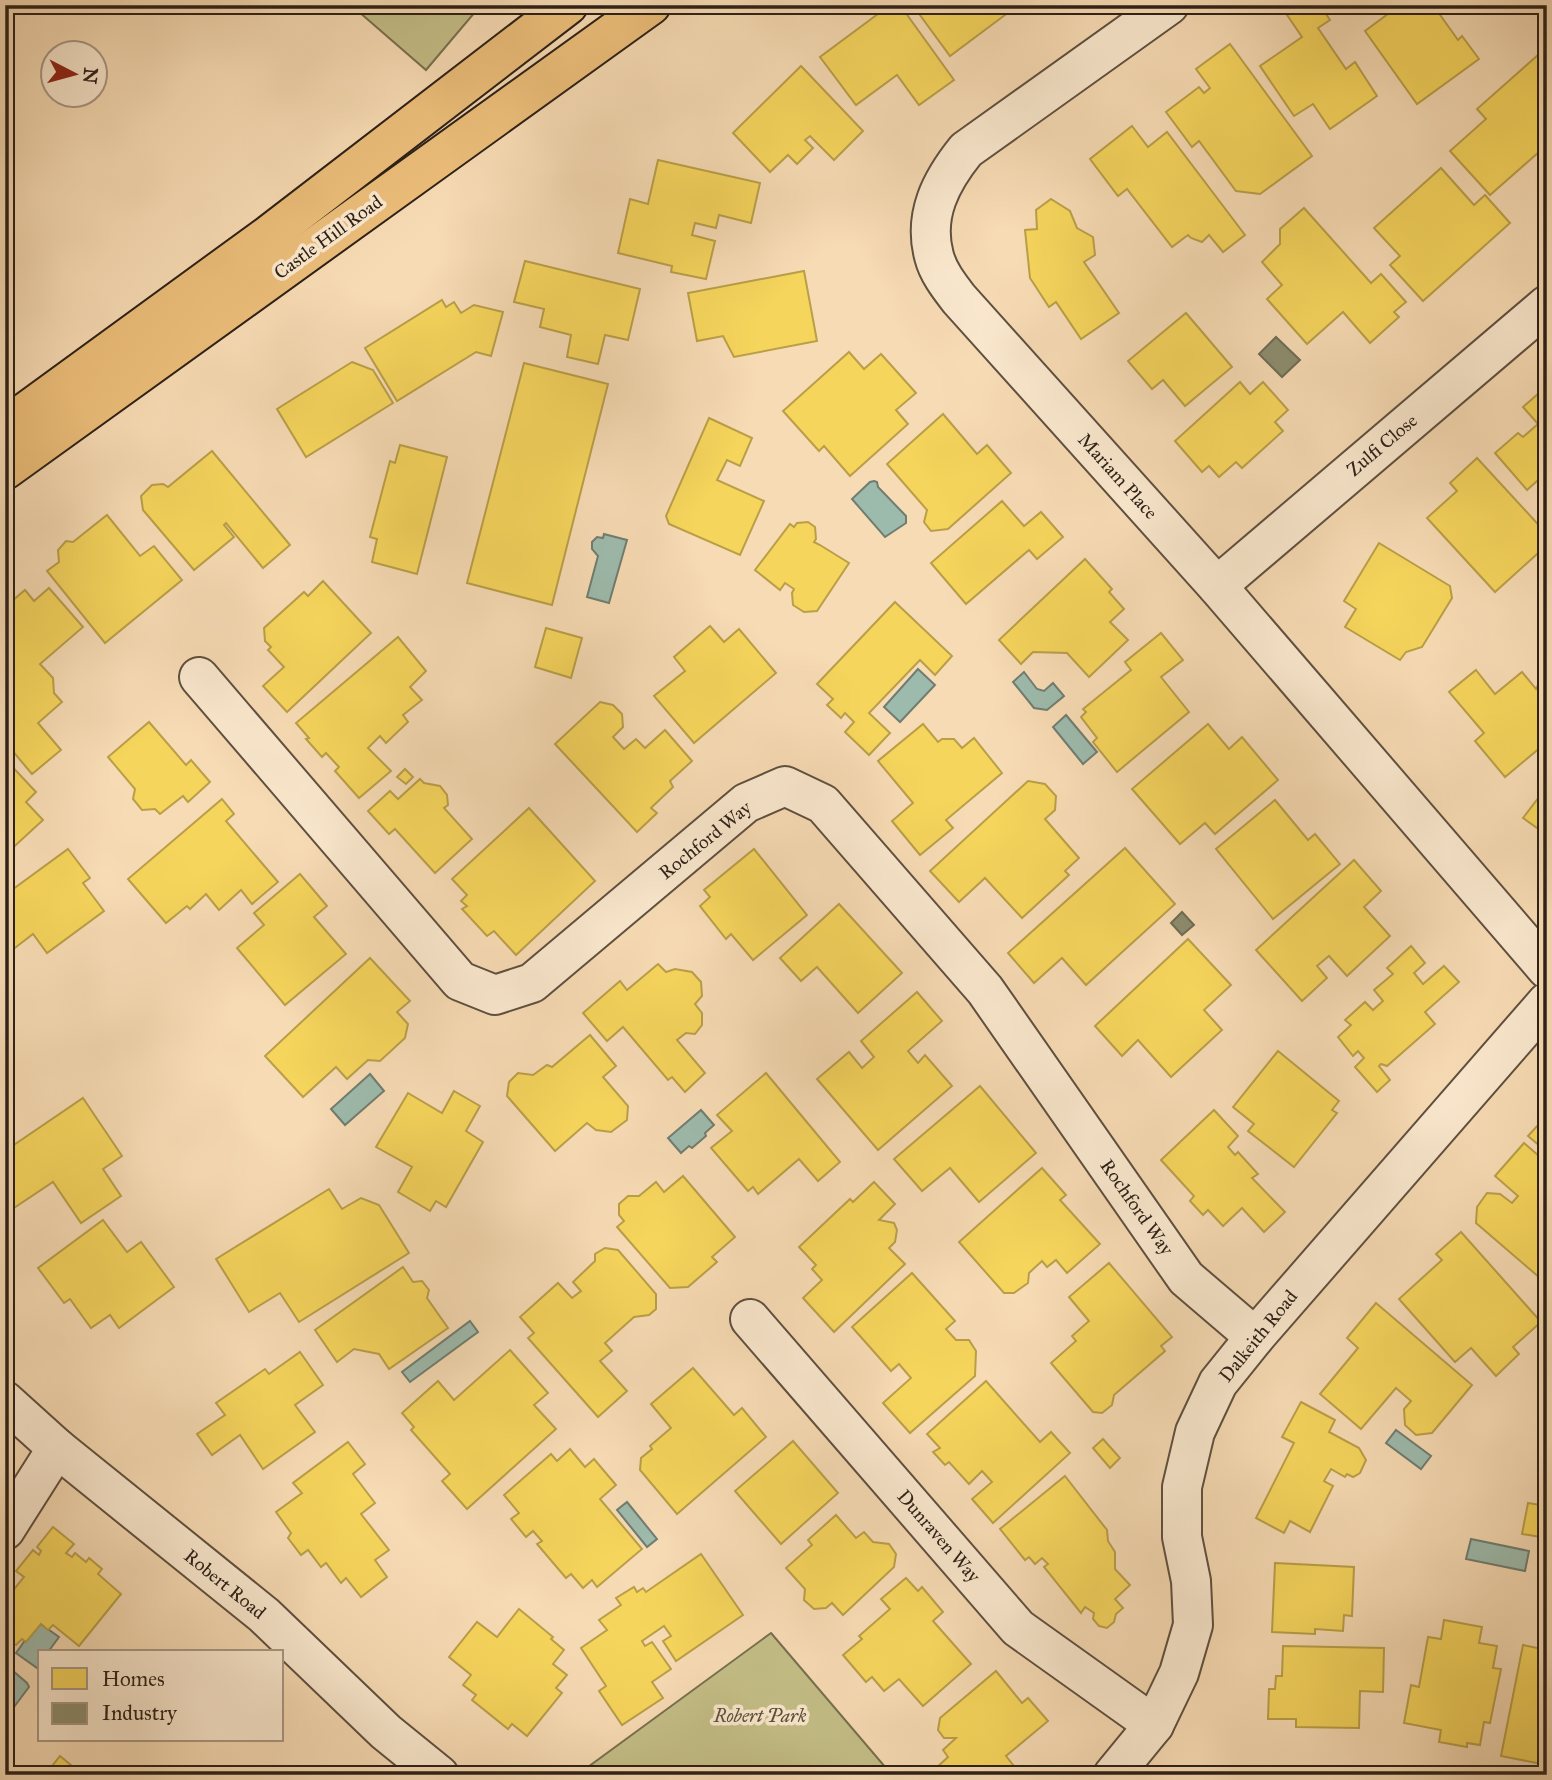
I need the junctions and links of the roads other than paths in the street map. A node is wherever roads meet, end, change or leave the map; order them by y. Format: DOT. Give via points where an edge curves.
graph roads {
  1 [pos="568,5"];
  2 [pos="651,5"];
  3 [pos="1169,5"];
  4 [pos="1547,305"];
  5 [pos="5,427"];
  6 [pos="5,470"];
  7 [pos="1217,586"];
  8 [pos="199,677"];
  9 [pos="1547,969"];
  10 [pos="1547,1002"];
  11 [pos="750,1319"];
  12 [pos="1255,1336"];
  13 [pos="5,1401"];
  14 [pos="57,1448"];
  15 [pos="5,1530"];
  16 [pos="1154,1726"];
  17 [pos="439,1775"];
  18 [pos="1113,1775"];
  1 -- 5 [label="main road, Castle Hill Road" via="270,234"];
  2 -- 6 [label="main road, Castle Hill Road"];
  3 -- 7 [label="street, Mariam Place" via="966,150 940,187 930,234 934,258 959,299"];
  4 -- 7 [label="street, Zulfi Close"];
  7 -- 9 [label="street, Mariam Place"];
  8 -- 12 [label="street, Rochford Way" via="460,981 495,995 532,983 746,803 785,786 823,804 985,989 1186,1278"];
  10 -- 12 [label="street, Dalkeith Road"];
  11 -- 16 [label="street, Dunraven Way" via="1018,1628"];
  12 -- 16 [label="street, Dalkeith Road" via="1218,1383 1195,1432 1182,1487 1182,1537 1193,1625 1179,1673"];
  13 -- 14 [label="street, Robert Road"];
  14 -- 15 [label="street"];
  14 -- 17 [label="street, Robert Road" via="264,1615 386,1732"];
  16 -- 18 [label="street, Dalkeith Road"];
}
